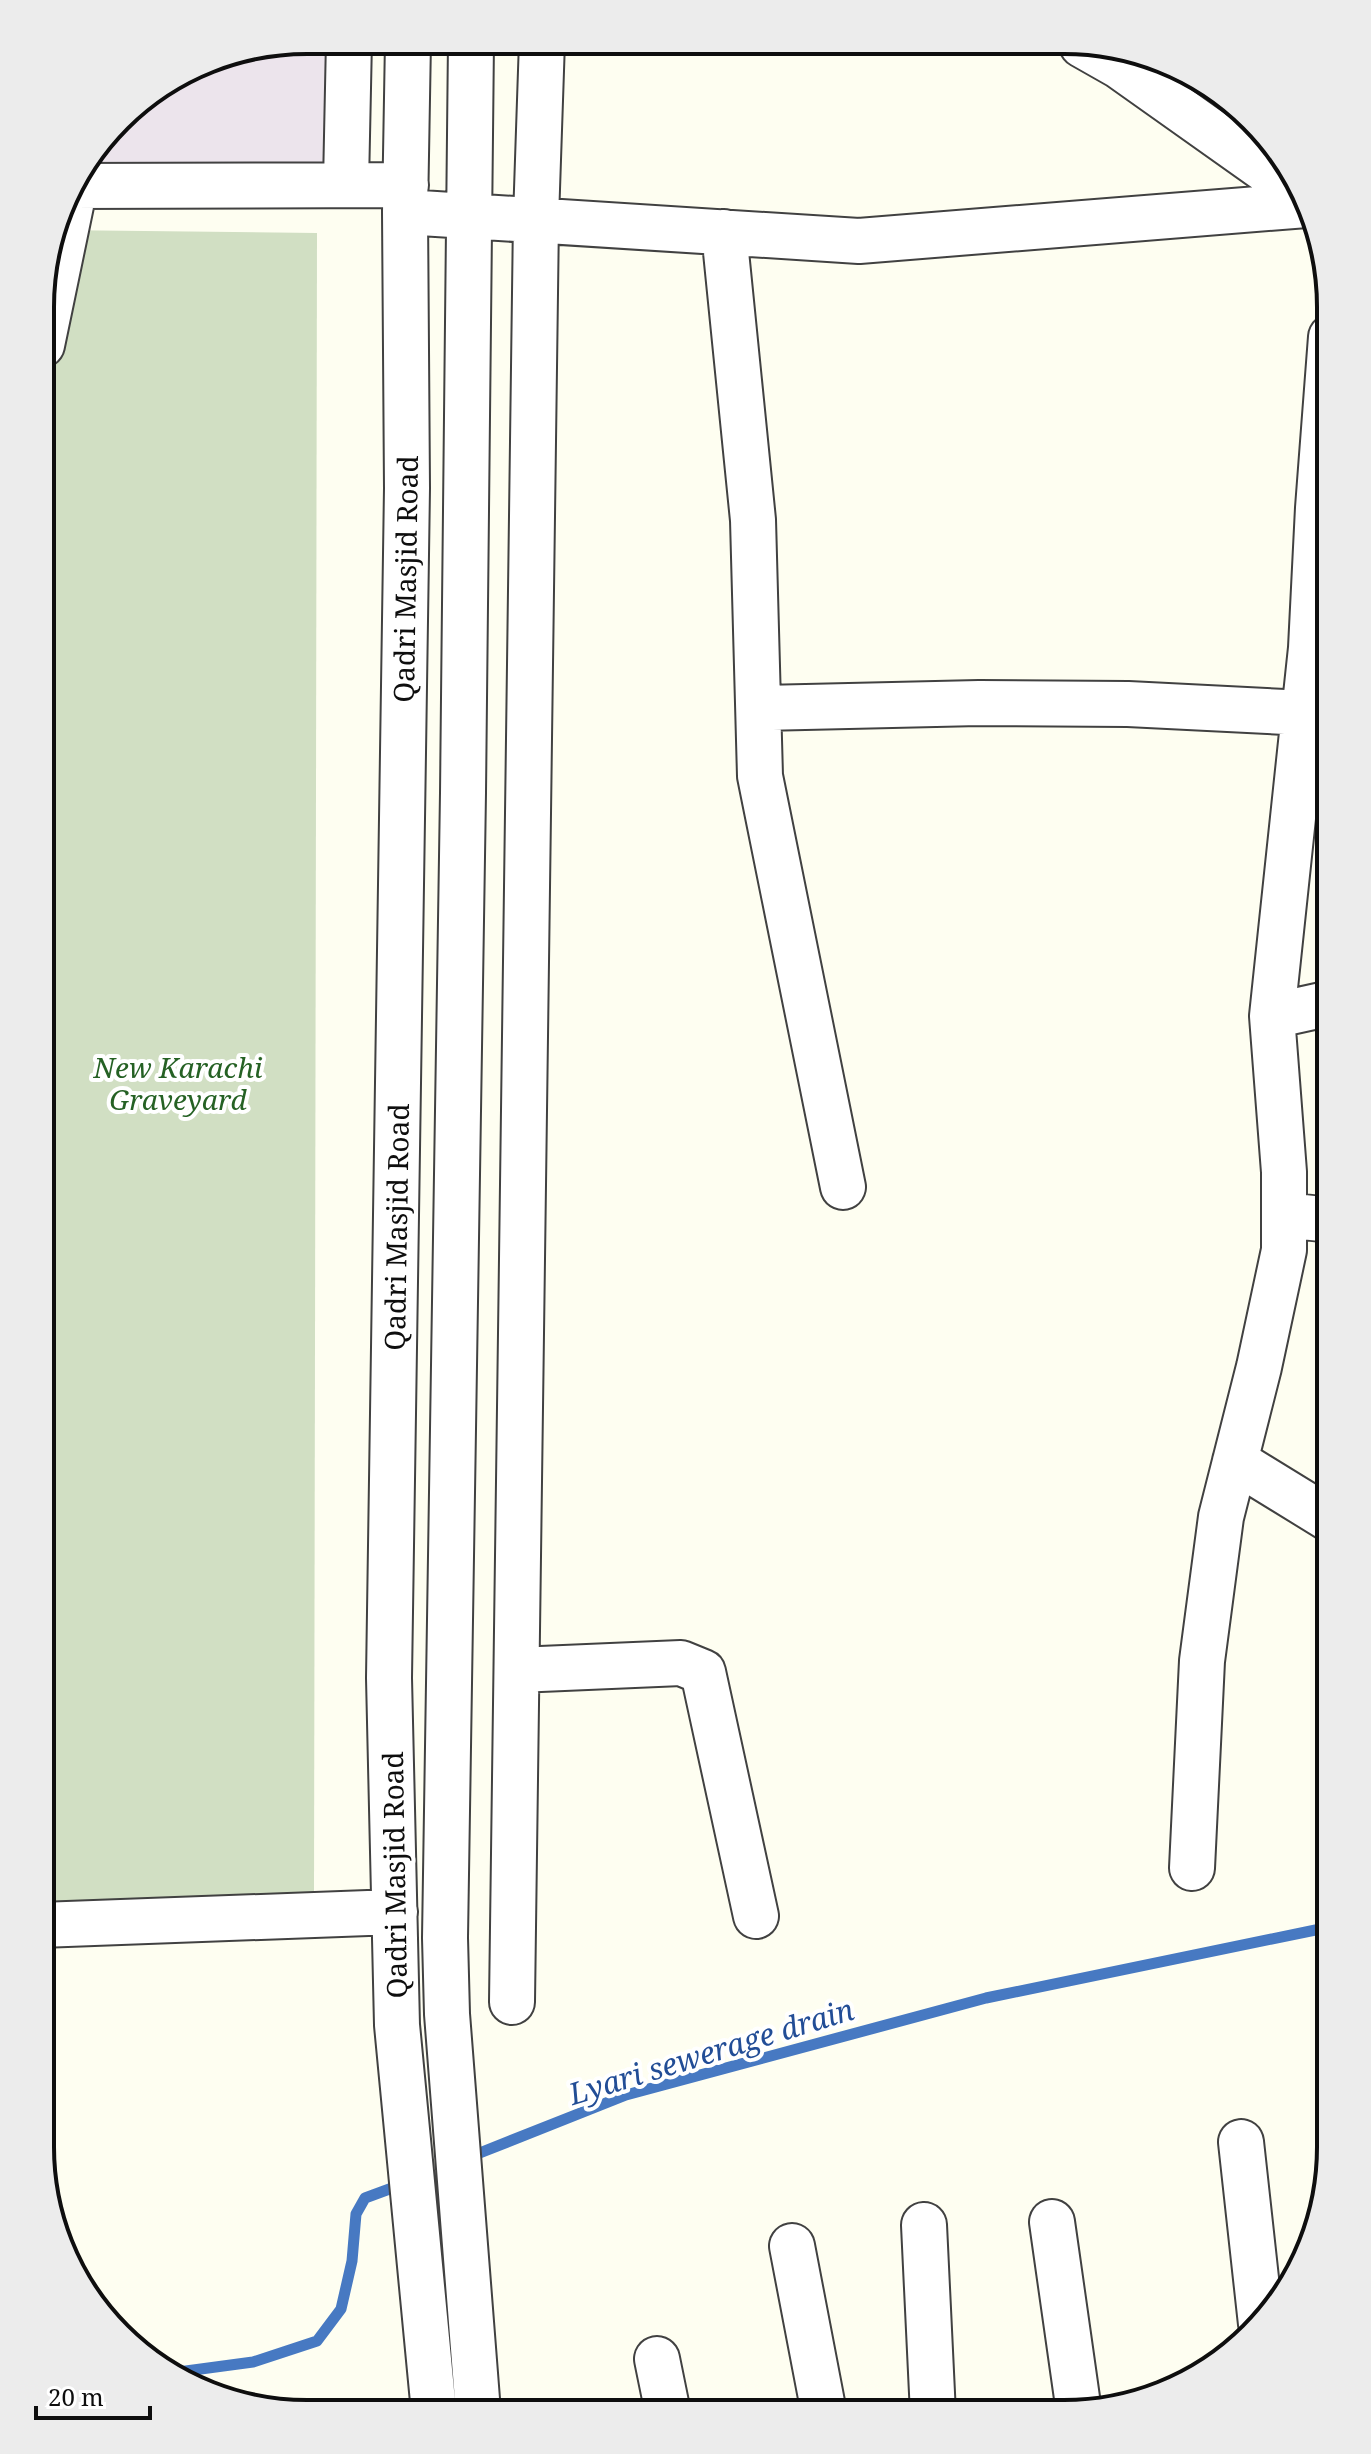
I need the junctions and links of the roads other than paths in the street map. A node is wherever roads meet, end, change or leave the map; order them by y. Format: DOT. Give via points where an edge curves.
graph roads {
  1 [pos="349,55"];
  2 [pos="408,55"];
  3 [pos="471,55"];
  4 [pos="542,55"];
  5 [pos="1105,58"];
  6 [pos="1189,97"];
  7 [pos="1280,176"];
  8 [pos="1284,182"];
  9 [pos="346,184"];
  10 [pos="85,186"];
  11 [pos="406,198"];
  12 [pos="469,216"];
  13 [pos="536,219"];
  14 [pos="724,232"];
  15 [pos="1317,530"];
  16 [pos="759,708"];
  17 [pos="1305,713"];
  18 [pos="1317,1006"];
  19 [pos="1272,1016"];
  20 [pos="843,1187"];
  21 [pos="1284,1215"];
  22 [pos="1317,1218"];
  23 [pos="1235,1461"];
  24 [pos="1316,1511"];
  25 [pos="517,1670"];
  26 [pos="1192,1868"];
  27 [pos="395,1912"];
  28 [pos="756,1916"];
  29 [pos="54,1924"];
  30 [pos="512,2002"];
  31 [pos="1241,2142"];
  32 [pos="1052,2222"];
  33 [pos="924,2225"];
  34 [pos="792,2246"];
  35 [pos="1259,2308"];
  36 [pos="657,2359"];
  37 [pos="1077,2399"];
  38 [pos="433,2400"];
  39 [pos="477,2400"];
  40 [pos="665,2400"];
  41 [pos="822,2400"];
  42 [pos="932,2400"];
  1 -- 9 [label="street"];
  2 -- 11 [label="street, Qadri Masjid Road"];
  3 -- 12 [label="street, Qadri Masjid Road"];
  4 -- 13 [label="street"];
  5 -- 6 [label="street"];
  6 -- 7 [label="street"];
  8 -- 14 [label="street" via="859,241"];
  9 -- 10 [label="street"];
  9 -- 11 [label="street"];
  11 -- 12 [label="street"];
  11 -- 27 [label="street, Qadri Masjid Road" via="407,488 389,1678"];
  12 -- 13 [label="street"];
  12 -- 39 [label="street, Qadri Masjid Road" via="445,1938"];
  13 -- 14 [label="street"];
  13 -- 25 [label="street"];
  14 -- 16 [label="street" via="753,520"];
  15 -- 17 [label="street"];
  16 -- 17 [label="street" via="1128,704"];
  16 -- 20 [label="street" via="760,776"];
  17 -- 19 [label="street"];
  18 -- 19 [label="street"];
  19 -- 21 [label="street"];
  21 -- 22 [label="street"];
  21 -- 23 [label="street" via="1284,1250"];
  23 -- 24 [label="street"];
  23 -- 26 [label="street" via="1221,1517 1202,1661"];
  25 -- 28 [label="street" via="681,1663 703,1672"];
  25 -- 30 [label="street"];
  27 -- 29 [label="street"];
  27 -- 38 [label="street, Qadri Masjid Road" via="397,2025"];
  31 -- 35 [label="street"];
  32 -- 37 [label="street"];
  33 -- 42 [label="street"];
  34 -- 41 [label="street"];
  36 -- 40 [label="street"];
}
